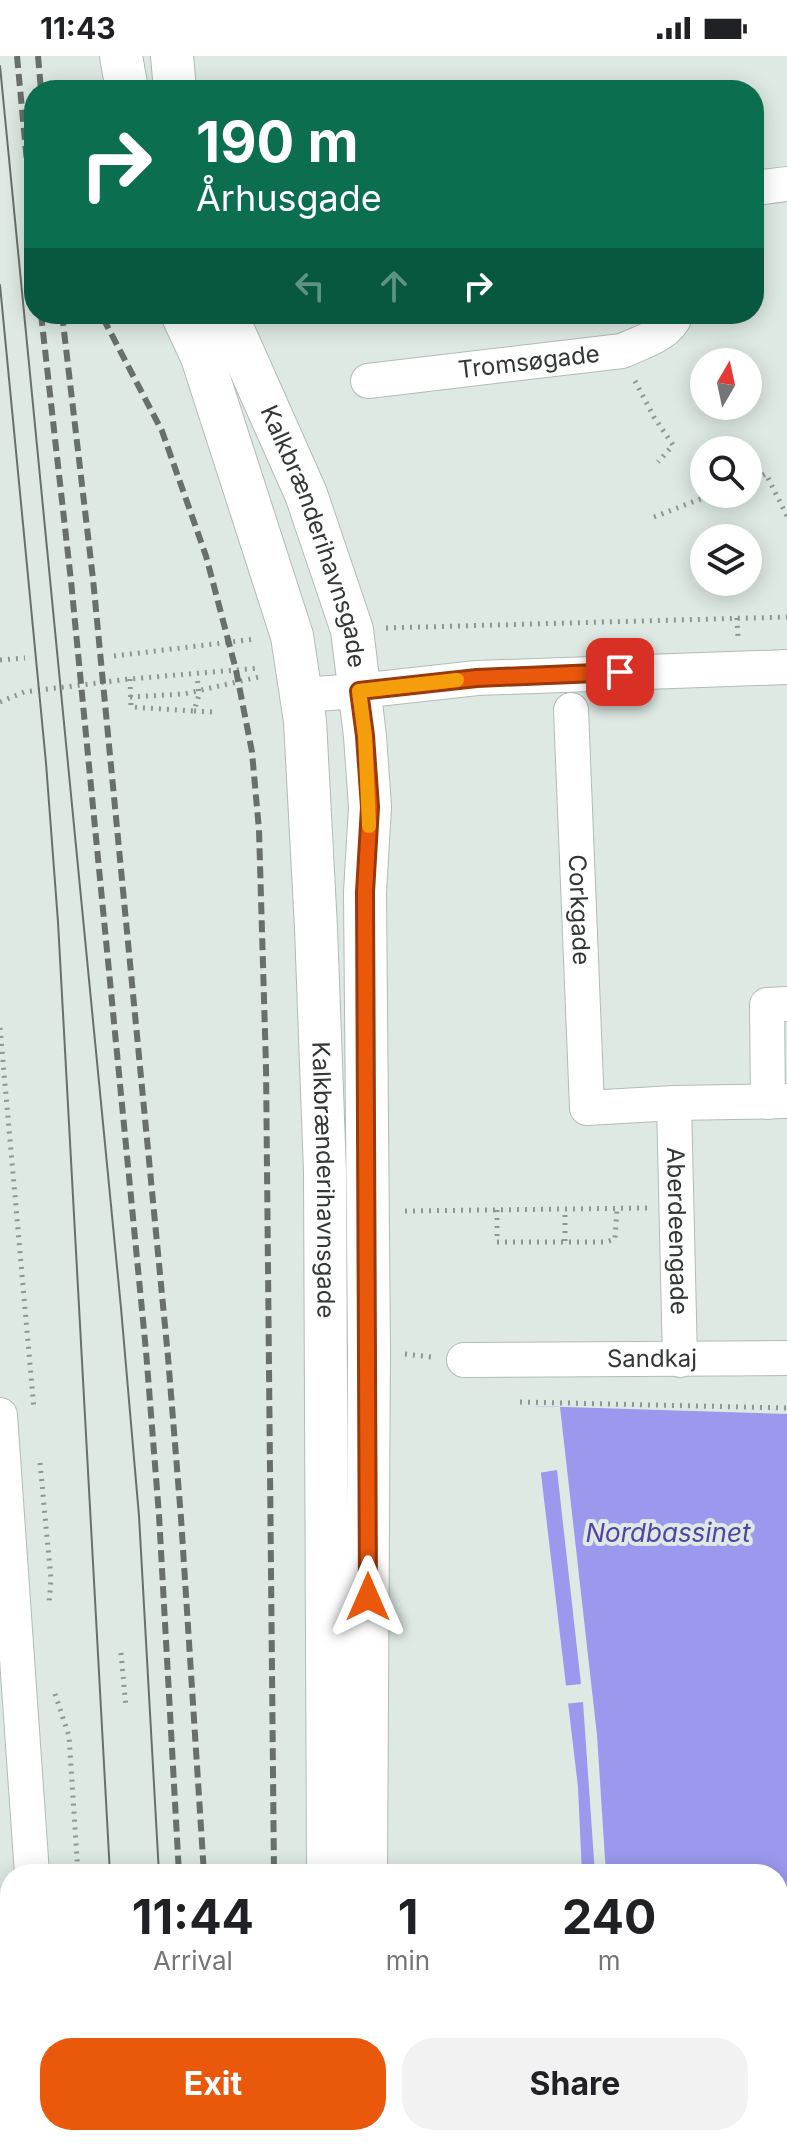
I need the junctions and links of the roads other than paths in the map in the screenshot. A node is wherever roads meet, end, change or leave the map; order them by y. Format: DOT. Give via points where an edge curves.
graph roads {
  1 [pos="121,56"];
  2 [pos="172,56"];
  3 [pos="125,80"];
  4 [pos="174,80"];
  5 [pos="787,184"];
  6 [pos="764,187"];
  7 [pos="187,324"];
  8 [pos="230,324"];
  9 [pos="673,324"];
  10 [pos="368,381"];
  11 [pos="787,667"];
  12 [pos="278,684"];
  13 [pos="359,691"];
  14 [pos="571,710"];
  15 [pos="787,1004"];
  16 [pos="777,1102"];
  17 [pos="674,1103"];
  18 [pos="787,1358"];
  19 [pos="464,1360"];
  20 [pos="680,1360"];
  21 [pos="0,1415"];
  22 [pos="31,1864"];
  23 [pos="328,1864"];
  24 [pos="366,1864"];
  1 -- 3 [label="main road"];
  2 -- 4 [label="main road"];
  5 -- 6 [label="street"];
  7 -- 12 [label="main road, Kalkbrænderihavnsgade" via="292,636"];
  8 -- 13 [label="main road, Kalkbrænderihavnsgade" via="306,494 352,630"];
  9 -- 10 [label="street, Tromsøgade" via="622,351"];
  11 -- 13 [label="street" via="477,678"];
  12 -- 13 [label="street"];
  12 -- 23 [label="main road, Kalkbrænderihavnsgade" via="305,721 315,912 325,1172"];
  13 -- 24 [label="main road, Kalkbrænderihavnsgade" via="370,807 365,892"];
  14 -- 17 [label="street, Corkgade" via="587,1108"];
  15 -- 16 [label="street" via="767,1005"];
  16 -- 17 [label="street"];
  17 -- 20 [label="street, Aberdeengade"];
  18 -- 20 [label="street, Sandkaj"];
  19 -- 20 [label="street, Sandkaj"];
  21 -- 22 [label="street"];
}
